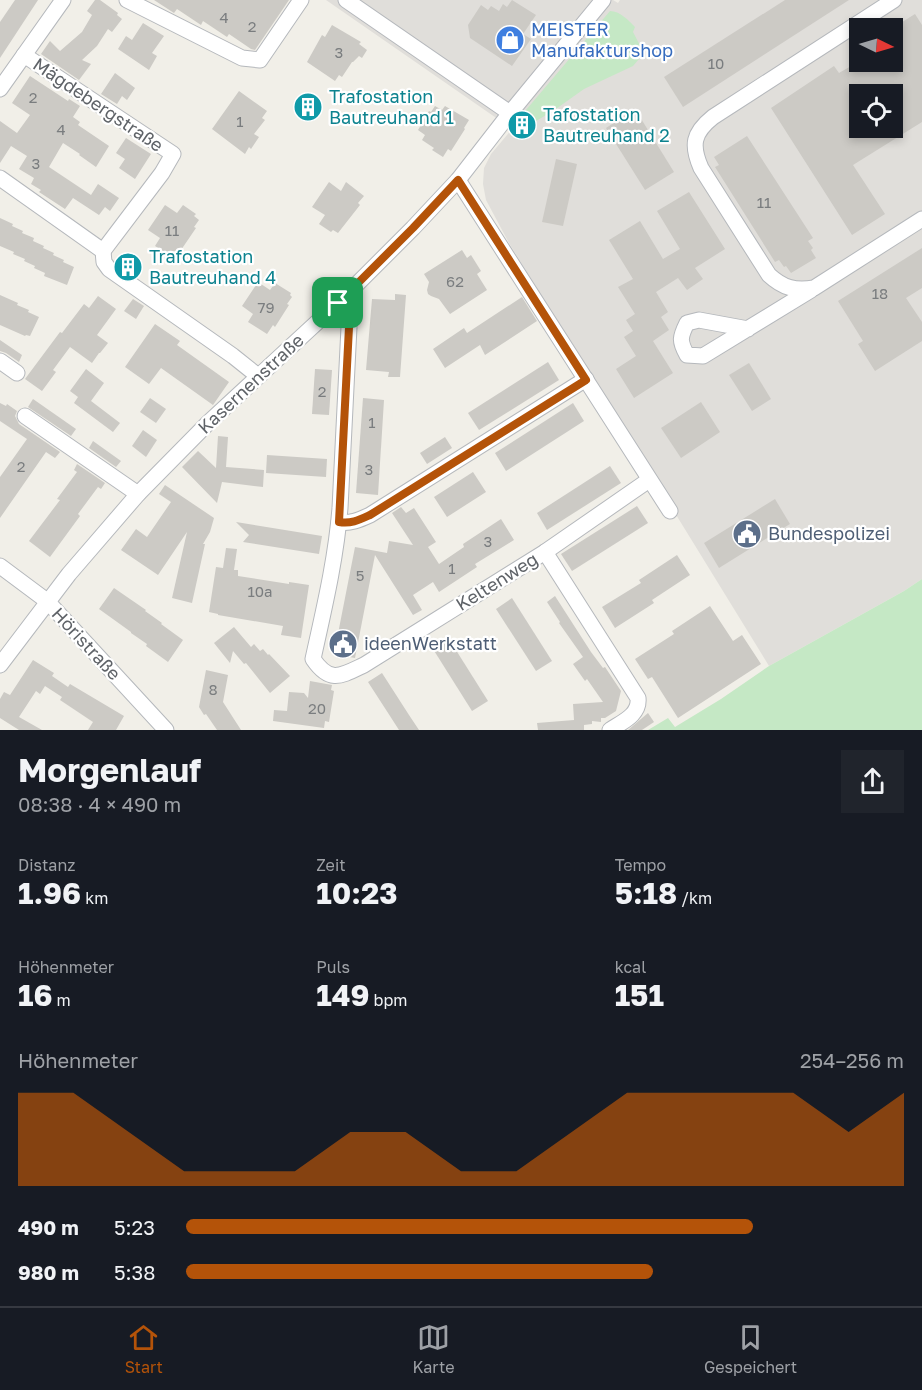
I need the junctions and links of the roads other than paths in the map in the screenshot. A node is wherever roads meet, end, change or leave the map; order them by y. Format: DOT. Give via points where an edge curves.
graph roads {
  1 [pos="63,0"];
  2 [pos="127,0"];
  3 [pos="301,0"];
  4 [pos="346,0"];
  5 [pos="603,0"];
  6 [pos="894,0"];
  7 [pos="24,55"];
  8 [pos="0,89"];
  9 [pos="510,113"];
  10 [pos="0,178"];
  11 [pos="458,180"];
  12 [pos="922,219"];
  13 [pos="103,251"];
  14 [pos="814,288"];
  15 [pos="338,303"];
  16 [pos="748,329"];
  17 [pos="0,361"];
  18 [pos="17,373"];
  19 [pos="258,376"];
  20 [pos="586,380"];
  21 [pos="25,416"];
  22 [pos="650,480"];
  23 [pos="138,494"];
  24 [pos="670,511"];
  25 [pos="339,522"];
  26 [pos="545,552"];
  27 [pos="0,566"];
  28 [pos="47,601"];
  29 [pos="0,665"];
  30 [pos="166,730"];
  31 [pos="610,730"];
  1 -- 7 [label="street"];
  2 -- 3 [label="street" via="242,58 260,60"];
  4 -- 9 [label="street"];
  5 -- 9 [label="street, Kasernenstraße"];
  6 -- 14 [label="street" via="713,117 695,139 701,168 769,274 790,289"];
  7 -- 8 [label="street"];
  7 -- 13 [label="street, Mägdebergstraße" via="173,154"];
  9 -- 11 [label="street, Kasernenstraße"];
  10 -- 13 [label="street"];
  11 -- 15 [label="street, Kasernenstraße"];
  11 -- 20 [label="street"];
  12 -- 14 [label="street"];
  13 -- 19 [label="street" via="109,269"];
  14 -- 16 [label="street"];
  15 -- 19 [label="street, Kasernenstraße"];
  15 -- 25 [label="street" via="349,327"];
  17 -- 18 [label="street"];
  19 -- 23 [label="street, Kasernenstraße"];
  20 -- 22 [label="street"];
  20 -- 25 [label="street" via="370,515 346,524"];
  21 -- 23 [label="street"];
  22 -- 24 [label="street"];
  22 -- 26 [label="street, Keltenweg"];
  23 -- 28 [label="street, Kasernenstraße"];
  25 -- 26 [label="street, Keltenweg" via="313,659 332,676 364,665"];
  26 -- 31 [label="street" via="638,698 633,715"];
  27 -- 28 [label="street, Höristraße"];
  28 -- 29 [label="street, Kasernenstraße"];
  28 -- 30 [label="street, Höristraße"];
}
